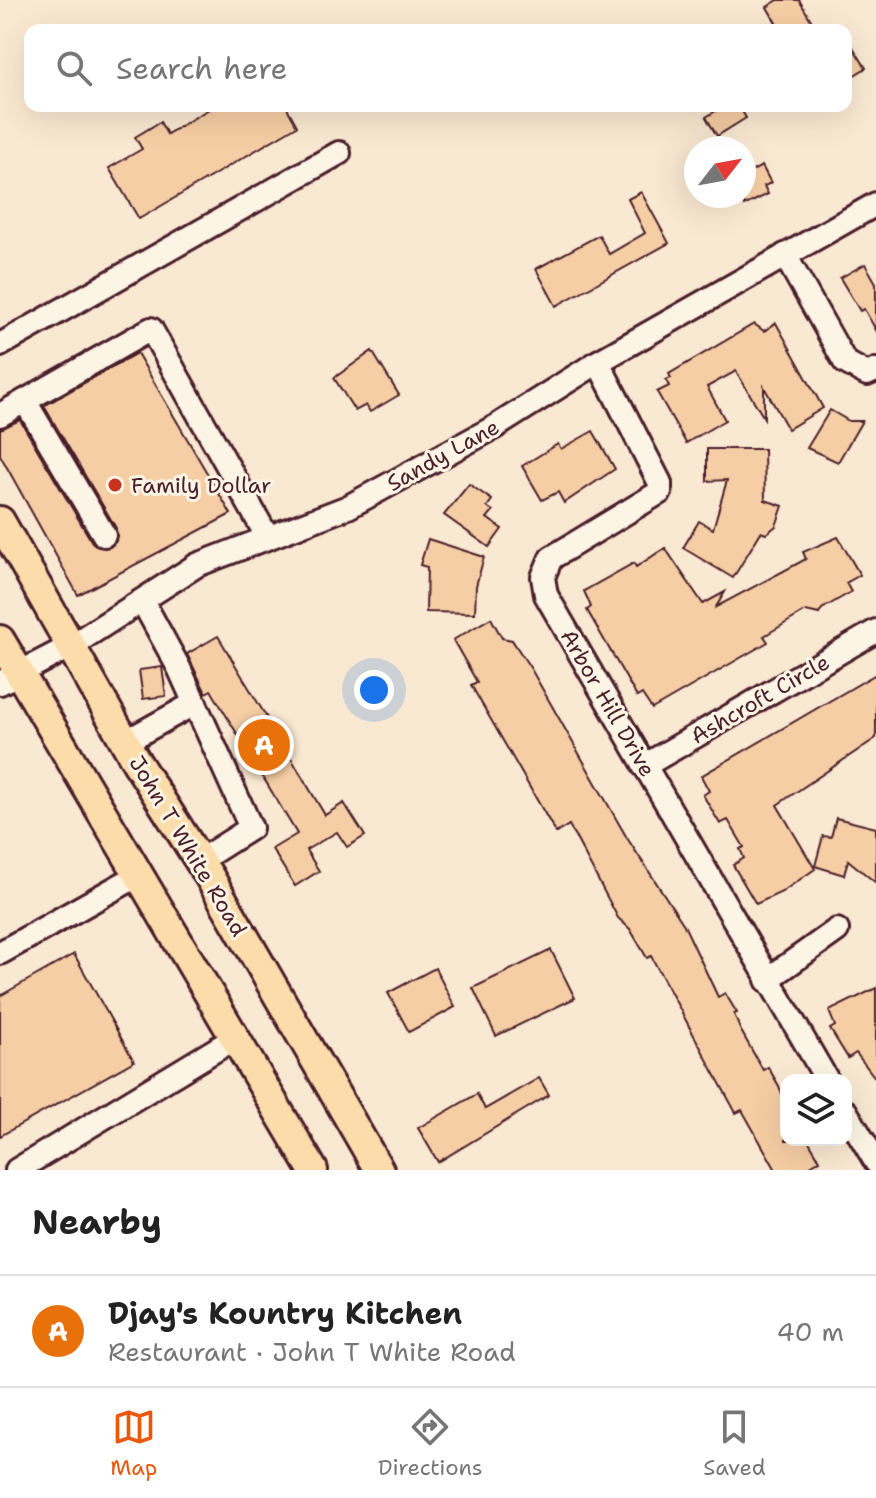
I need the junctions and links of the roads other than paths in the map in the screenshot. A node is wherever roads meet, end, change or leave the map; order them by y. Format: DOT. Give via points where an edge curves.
graph roads {
  1 [pos="339,153"];
  2 [pos="876,204"];
  3 [pos="785,255"];
  4 [pos="0,345"];
  5 [pos="598,362"];
  6 [pos="876,370"];
  7 [pos="25,401"];
  8 [pos="0,415"];
  9 [pos="0,521"];
  10 [pos="104,535"];
  11 [pos="268,538"];
  12 [pos="143,602"];
  13 [pos="876,631"];
  14 [pos="0,640"];
  15 [pos="71,646"];
  16 [pos="9,679"];
  17 [pos="195,703"];
  18 [pos="125,742"];
  19 [pos="644,766"];
  20 [pos="199,861"];
  21 [pos="137,876"];
  22 [pos="837,930"];
  23 [pos="0,953"];
  24 [pos="767,980"];
  25 [pos="235,1038"];
  26 [pos="823,1074"];
  27 [pos="852,1122"];
  28 [pos="876,1162"];
  29 [pos="17,1170"];
  30 [pos="313,1170"];
  31 [pos="379,1170"];
  1 -- 4 [label="street"];
  2 -- 3 [label="street, Sandy Lane"];
  3 -- 5 [label="street, Sandy Lane"];
  3 -- 6 [label="street" via="845,362 867,374"];
  5 -- 11 [label="street, Sandy Lane" via="495,427 348,507"];
  5 -- 19 [label="street, Arbor Hill Drive" via="660,492 551,558 543,577 546,595"];
  7 -- 8 [label="street"];
  7 -- 10 [label="street"];
  7 -- 11 [label="street" via="151,329"];
  9 -- 15 [label="main road, John T White Road"];
  11 -- 12 [label="street, Sandy Lane" via="197,565"];
  12 -- 15 [label="street, Sandy Lane"];
  12 -- 17 [label="street"];
  13 -- 19 [label="street, Ashcroft Circle"];
  14 -- 16 [label="main road"];
  15 -- 16 [label="street, Sandy Lane"];
  15 -- 18 [label="main road, John T White Road"];
  16 -- 21 [label="main road"];
  17 -- 18 [label="street"];
  17 -- 20 [label="street" via="251,828"];
  18 -- 20 [label="main road, John T White Road"];
  19 -- 24 [label="street, Arbor Hill Drive"];
  20 -- 31 [label="main road, John T White Road"];
  21 -- 23 [label="street"];
  21 -- 25 [label="main road"];
  22 -- 24 [label="street"];
  24 -- 26 [label="street, Arbor Hill Drive"];
  25 -- 29 [label="street"];
  25 -- 30 [label="main road"];
  27 -- 28 [label="street"];
}
